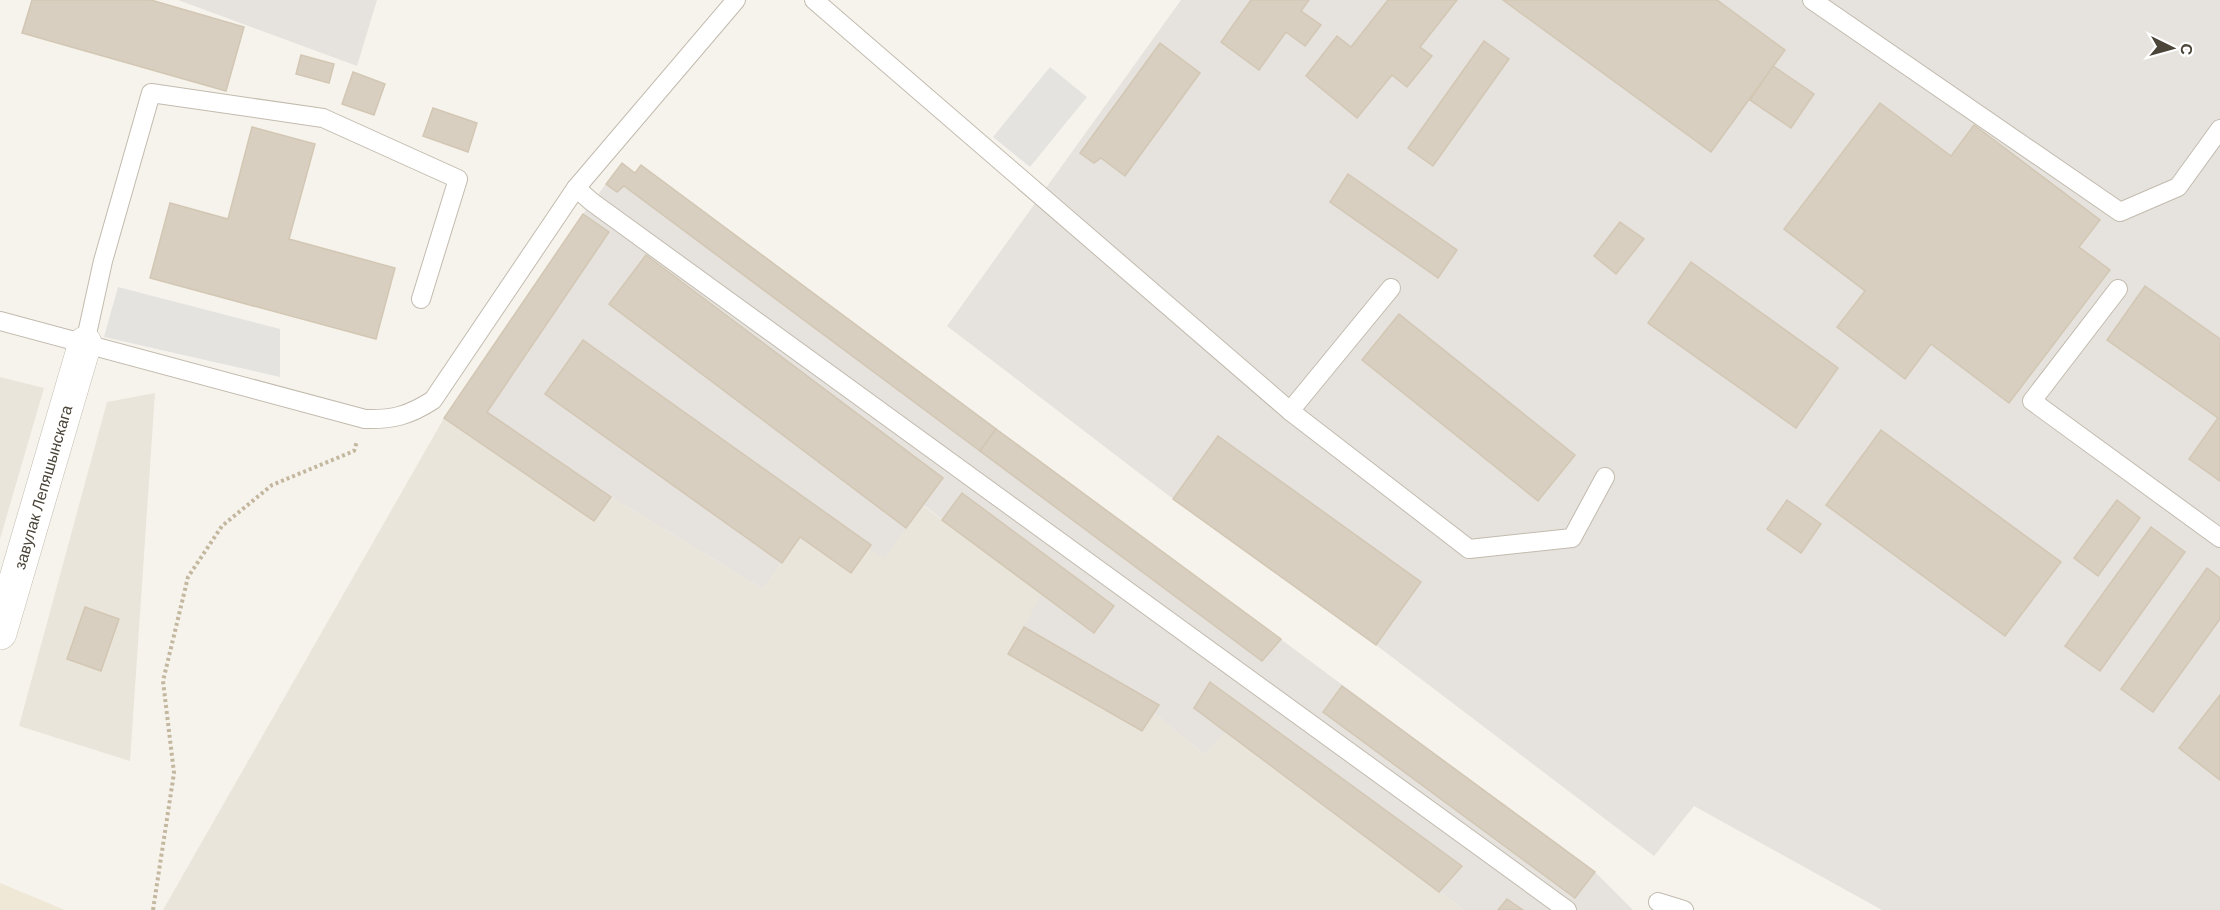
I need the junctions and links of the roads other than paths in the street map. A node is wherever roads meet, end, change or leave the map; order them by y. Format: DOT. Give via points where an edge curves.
graph roads {
  1 [pos="736,0"];
  2 [pos="813,0"];
  3 [pos="1812,0"];
  4 [pos="2220,129"];
  5 [pos="576,188"];
  6 [pos="1391,288"];
  7 [pos="2118,289"];
  8 [pos="421,299"];
  9 [pos="0,321"];
  10 [pos="86,343"];
  11 [pos="1290,411"];
  12 [pos="1605,477"];
  13 [pos="2220,538"];
  14 [pos="0,633"];
  15 [pos="1658,902"];
  16 [pos="1567,910"];
  17 [pos="1684,910"];
  1 -- 5 [label="lane"];
  2 -- 11 [label="lane"];
  3 -- 4 [label="lane" via="2120,212 2178,187"];
  5 -- 10 [label="lane" via="433,400 411,415 365,419"];
  5 -- 16 [label="lane"];
  6 -- 11 [label="lane"];
  7 -- 13 [label="lane" via="2032,401"];
  8 -- 10 [label="lane" via="458,178 323,118 151,93 103,261"];
  9 -- 10 [label="lane"];
  10 -- 14 [label="street, завулак Лепяшынскага"];
  11 -- 12 [label="lane" via="1469,549 1572,538"];
  15 -- 17 [label="lane"];
}
